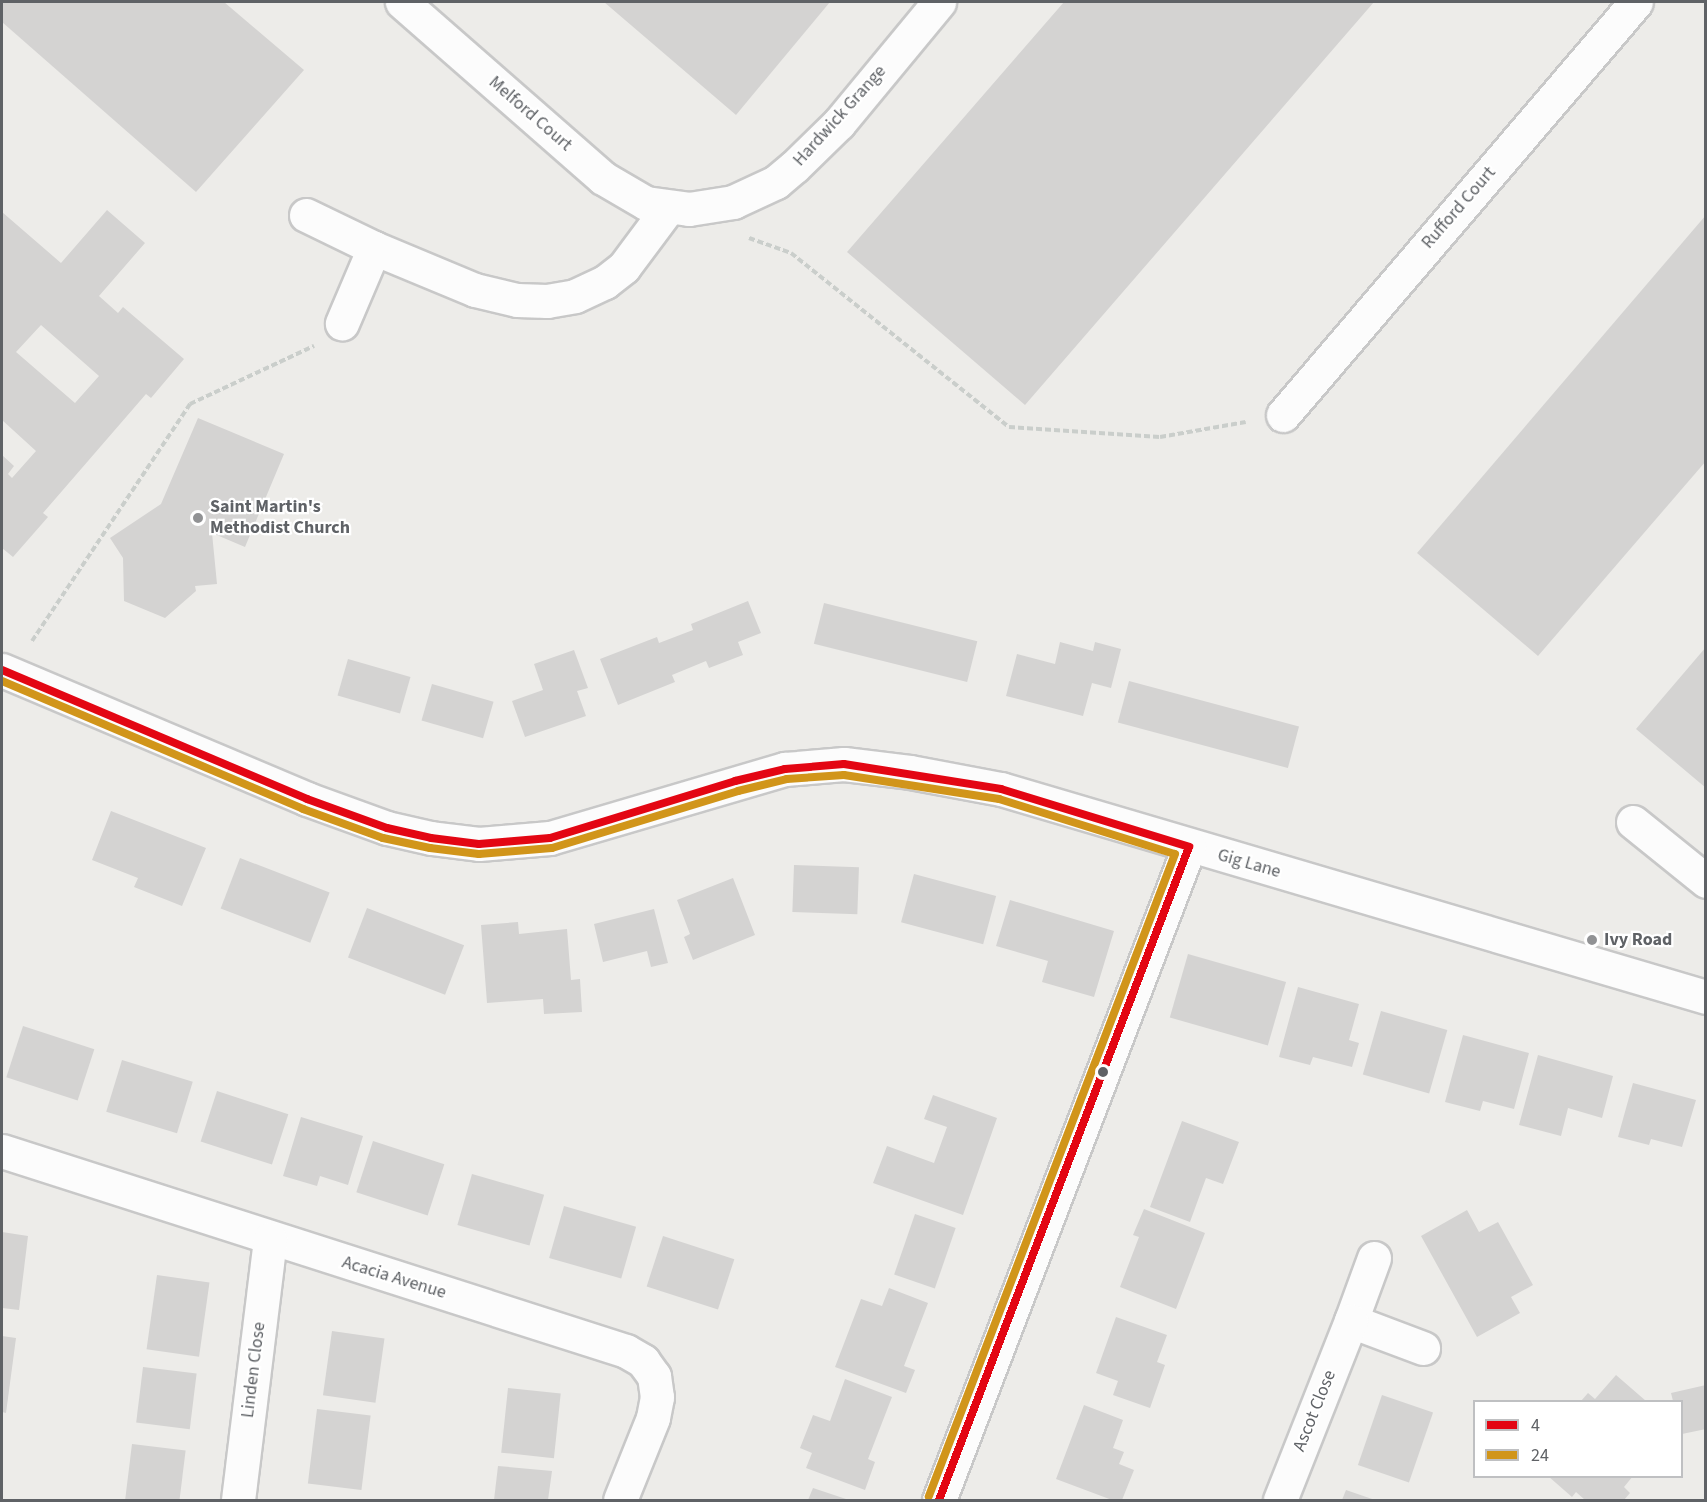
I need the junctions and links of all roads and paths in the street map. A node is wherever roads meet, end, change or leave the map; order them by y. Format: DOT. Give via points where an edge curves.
graph roads {
  1 [pos="402,2"];
  2 [pos="939,2"];
  3 [pos="1636,2"];
  4 [pos="668,208"];
  5 [pos="306,215"];
  6 [pos="746,237"];
  7 [pos="374,248"];
  8 [pos="342,323"];
  9 [pos="1282,415"];
  10 [pos="6,672"];
  11 [pos="1633,822"];
  12 [pos="1189,848"];
  13 [pos="1706,881"];
  14 [pos="1706,997"];
  15 [pos="2,1151"];
  16 [pos="270,1239"];
  17 [pos="1374,1258"];
  18 [pos="1351,1321"];
  19 [pos="1423,1348"];
  20 [pos="238,1500"];
  21 [pos="620,1500"];
  22 [pos="939,1500"];
  23 [pos="1280,1500"];
  1 -- 4 [label="street, Melford Court" via="603,178 631,196"];
  2 -- 4 [label="street, Hardwick Grange" via="839,123 776,182 733,202"];
  3 -- 9 [label="street, Rufford Court"];
  4 -- 7 [label="street" via="624,267 605,282 574,296 548,301 517,300 475,290"];
  5 -- 7 [label="street"];
  6 -- 9 [label="path" via="790,253 1009,427 1160,436"];
  7 -- 8 [label="street"];
  8 -- 10 [label="path" via="321,343 190,404"];
  10 -- 12 [label="street, Gig Lane" via="307,799 387,828 431,838 479,844 550,838 735,781 786,769 844,764 1001,789"];
  11 -- 13 [label="street"];
  12 -- 14 [label="street, Gig Lane"];
  12 -- 22 [label="street"];
  15 -- 16 [label="street, Acacia Avenue"];
  16 -- 20 [label="street, Linden Close"];
  16 -- 21 [label="street, Acacia Avenue" via="626,1351 644,1361 654,1376 657,1397 653,1418"];
  17 -- 18 [label="street, Ascot Close"];
  18 -- 19 [label="street"];
  18 -- 23 [label="street, Ascot Close"];
}
